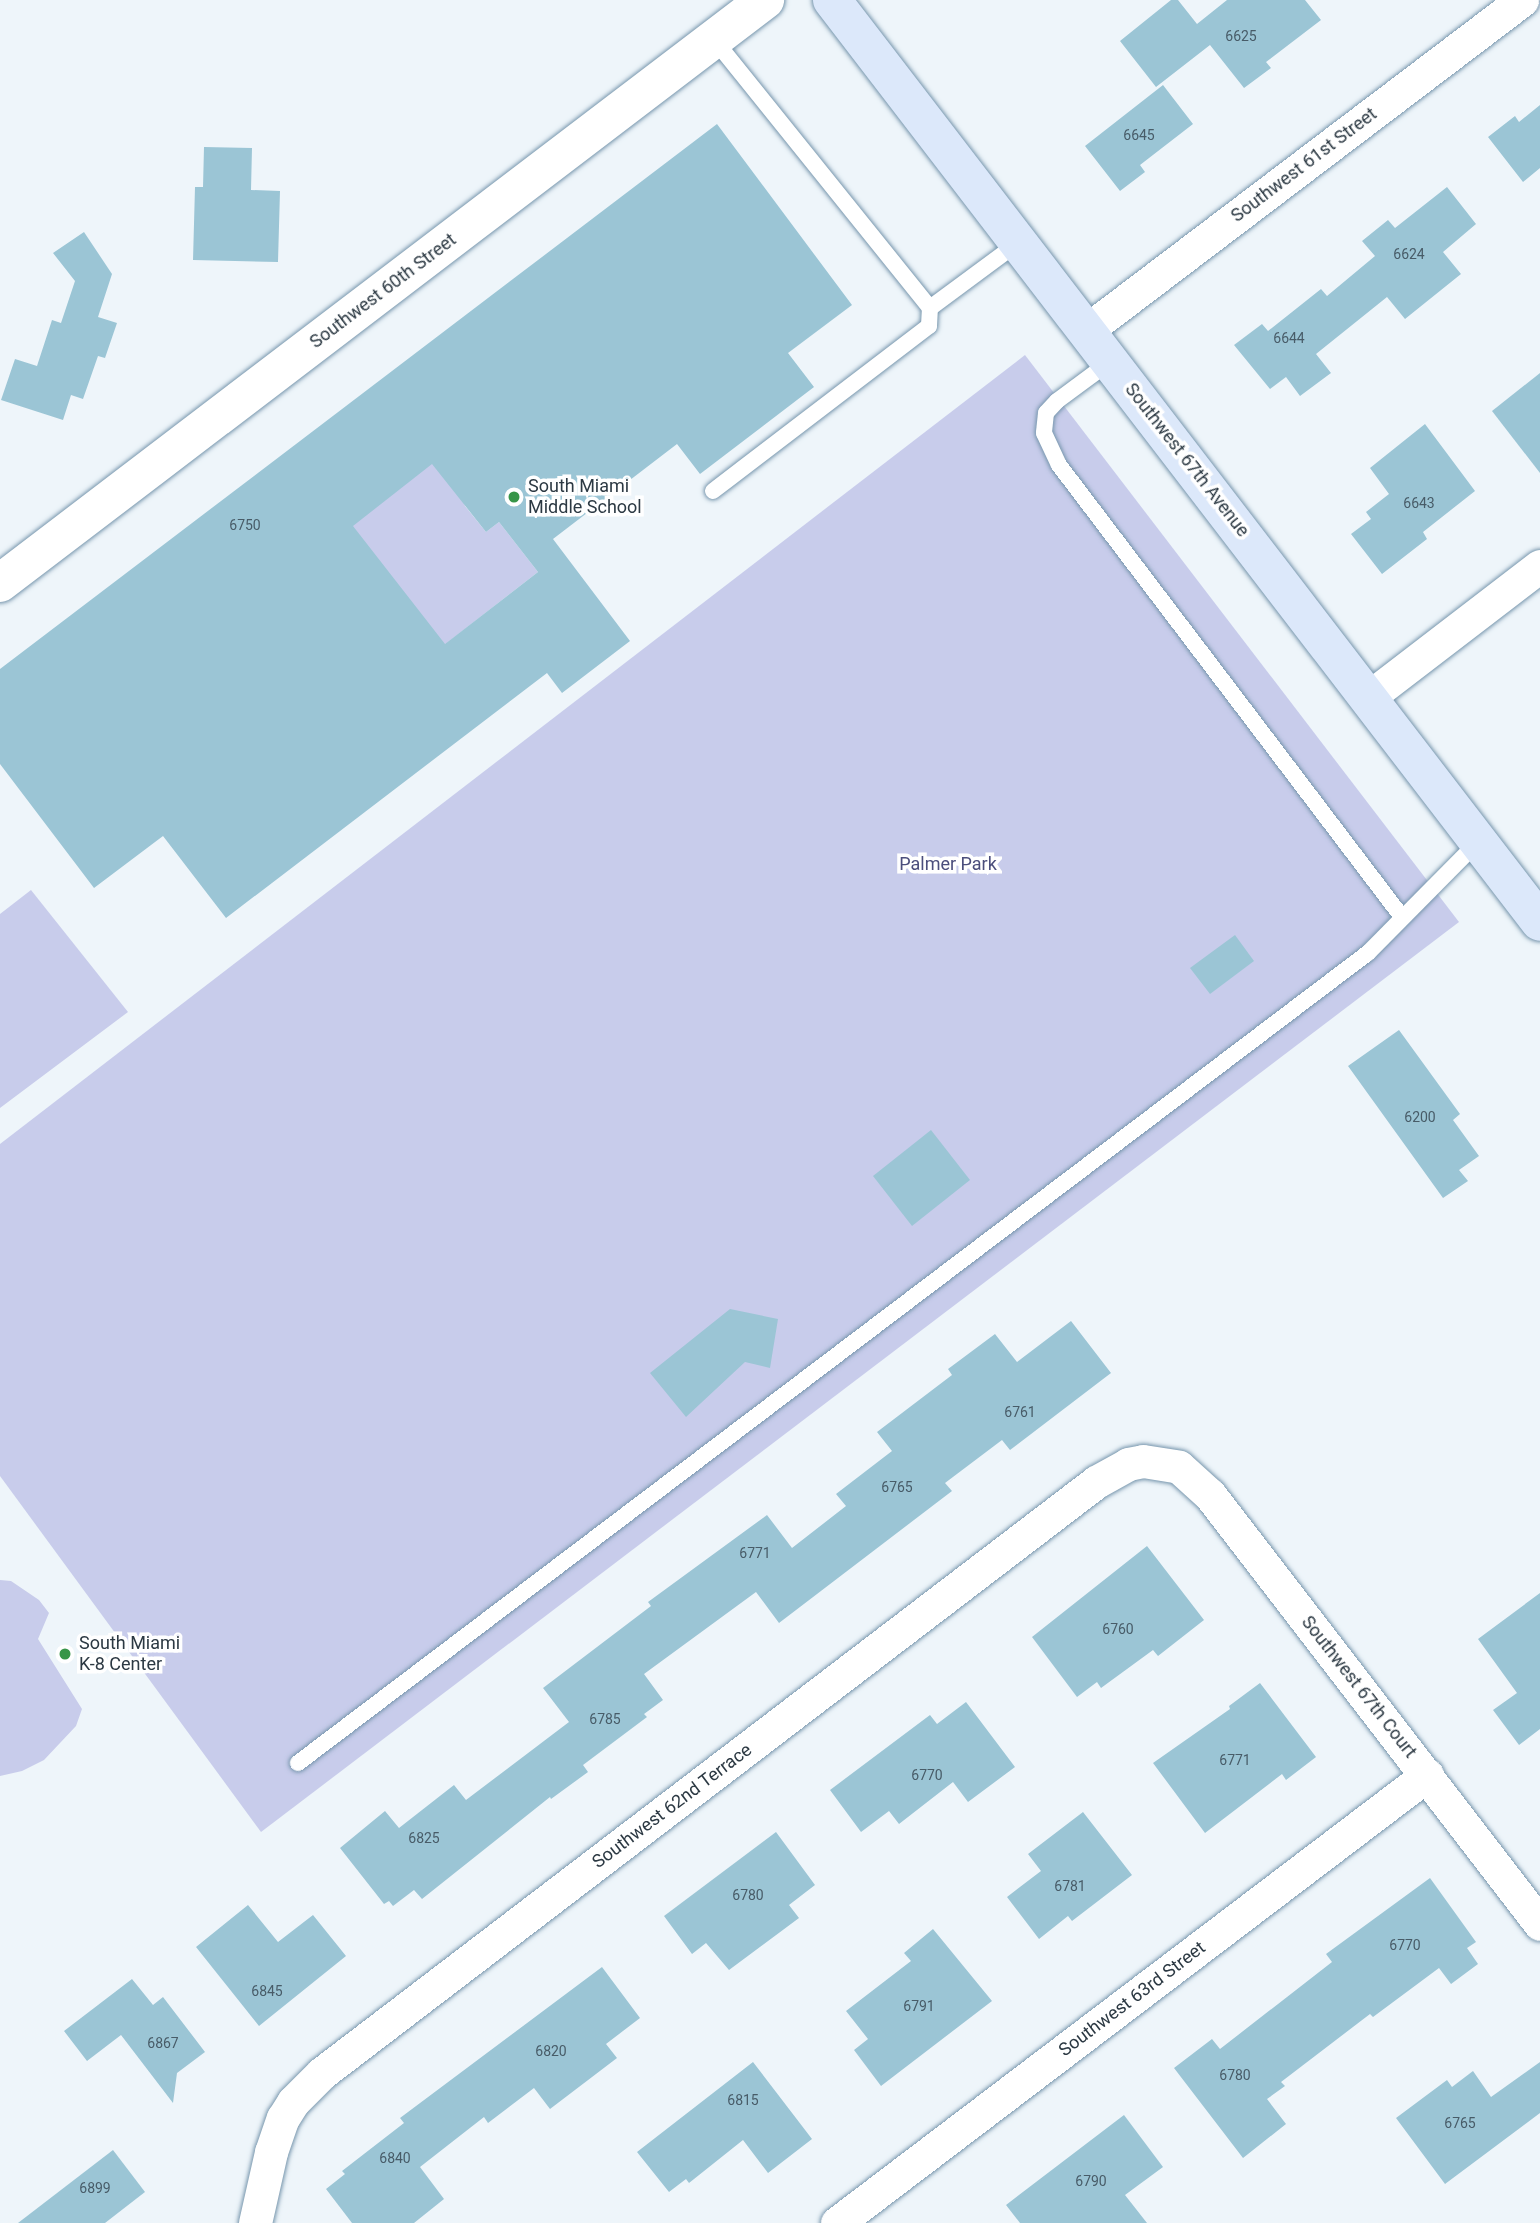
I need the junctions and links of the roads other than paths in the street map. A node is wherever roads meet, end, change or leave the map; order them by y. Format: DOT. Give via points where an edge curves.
graph roads {
  1 [pos="765,0"];
  2 [pos="832,0"];
  3 [pos="1522,0"];
  4 [pos="714,39"];
  5 [pos="1018,243"];
  6 [pos="930,308"];
  7 [pos="1087,330"];
  8 [pos="1111,361"];
  9 [pos="713,491"];
  10 [pos="1540,566"];
  11 [pos="0,583"];
  12 [pos="1369,697"];
  13 [pos="1478,842"];
  14 [pos="1402,917"];
  15 [pos="1540,922"];
  16 [pos="1166,1463"];
  17 [pos="298,1763"];
  18 [pos="1427,1775"];
  19 [pos="1540,1924"];
  20 [pos="255,2223"];
  21 [pos="837,2223"];
  1 -- 4 [label="street, Southwest 60th Street"];
  2 -- 5 [label="main road, Southwest 67th Avenue"];
  3 -- 7 [label="street, Southwest 61st Street"];
  4 -- 6 [label="lane"];
  4 -- 11 [label="street, Southwest 60th Street"];
  5 -- 6 [label="lane"];
  5 -- 7 [label="main road, Southwest 67th Avenue"];
  6 -- 9 [label="lane" via="929,326"];
  7 -- 8 [label="main road, Southwest 67th Avenue"];
  8 -- 12 [label="main road, Southwest 67th Avenue"];
  8 -- 14 [label="lane" via="1046,413 1044,433 1059,465"];
  10 -- 12 [label="street"];
  12 -- 13 [label="main road, Southwest 67th Avenue"];
  13 -- 14 [label="lane"];
  13 -- 15 [label="main road, Southwest 67th Avenue"];
  14 -- 17 [label="lane" via="1368,953"];
  16 -- 18 [label="street, Southwest 67th Court" via="1191,1475 1210,1495"];
  16 -- 20 [label="street, Southwest 62nd Terrace" via="1128,1464 1096,1482 323,2073 283,2118"];
  18 -- 19 [label="street, Southwest 67th Court"];
  18 -- 21 [label="street, Southwest 63rd Street"];
}
